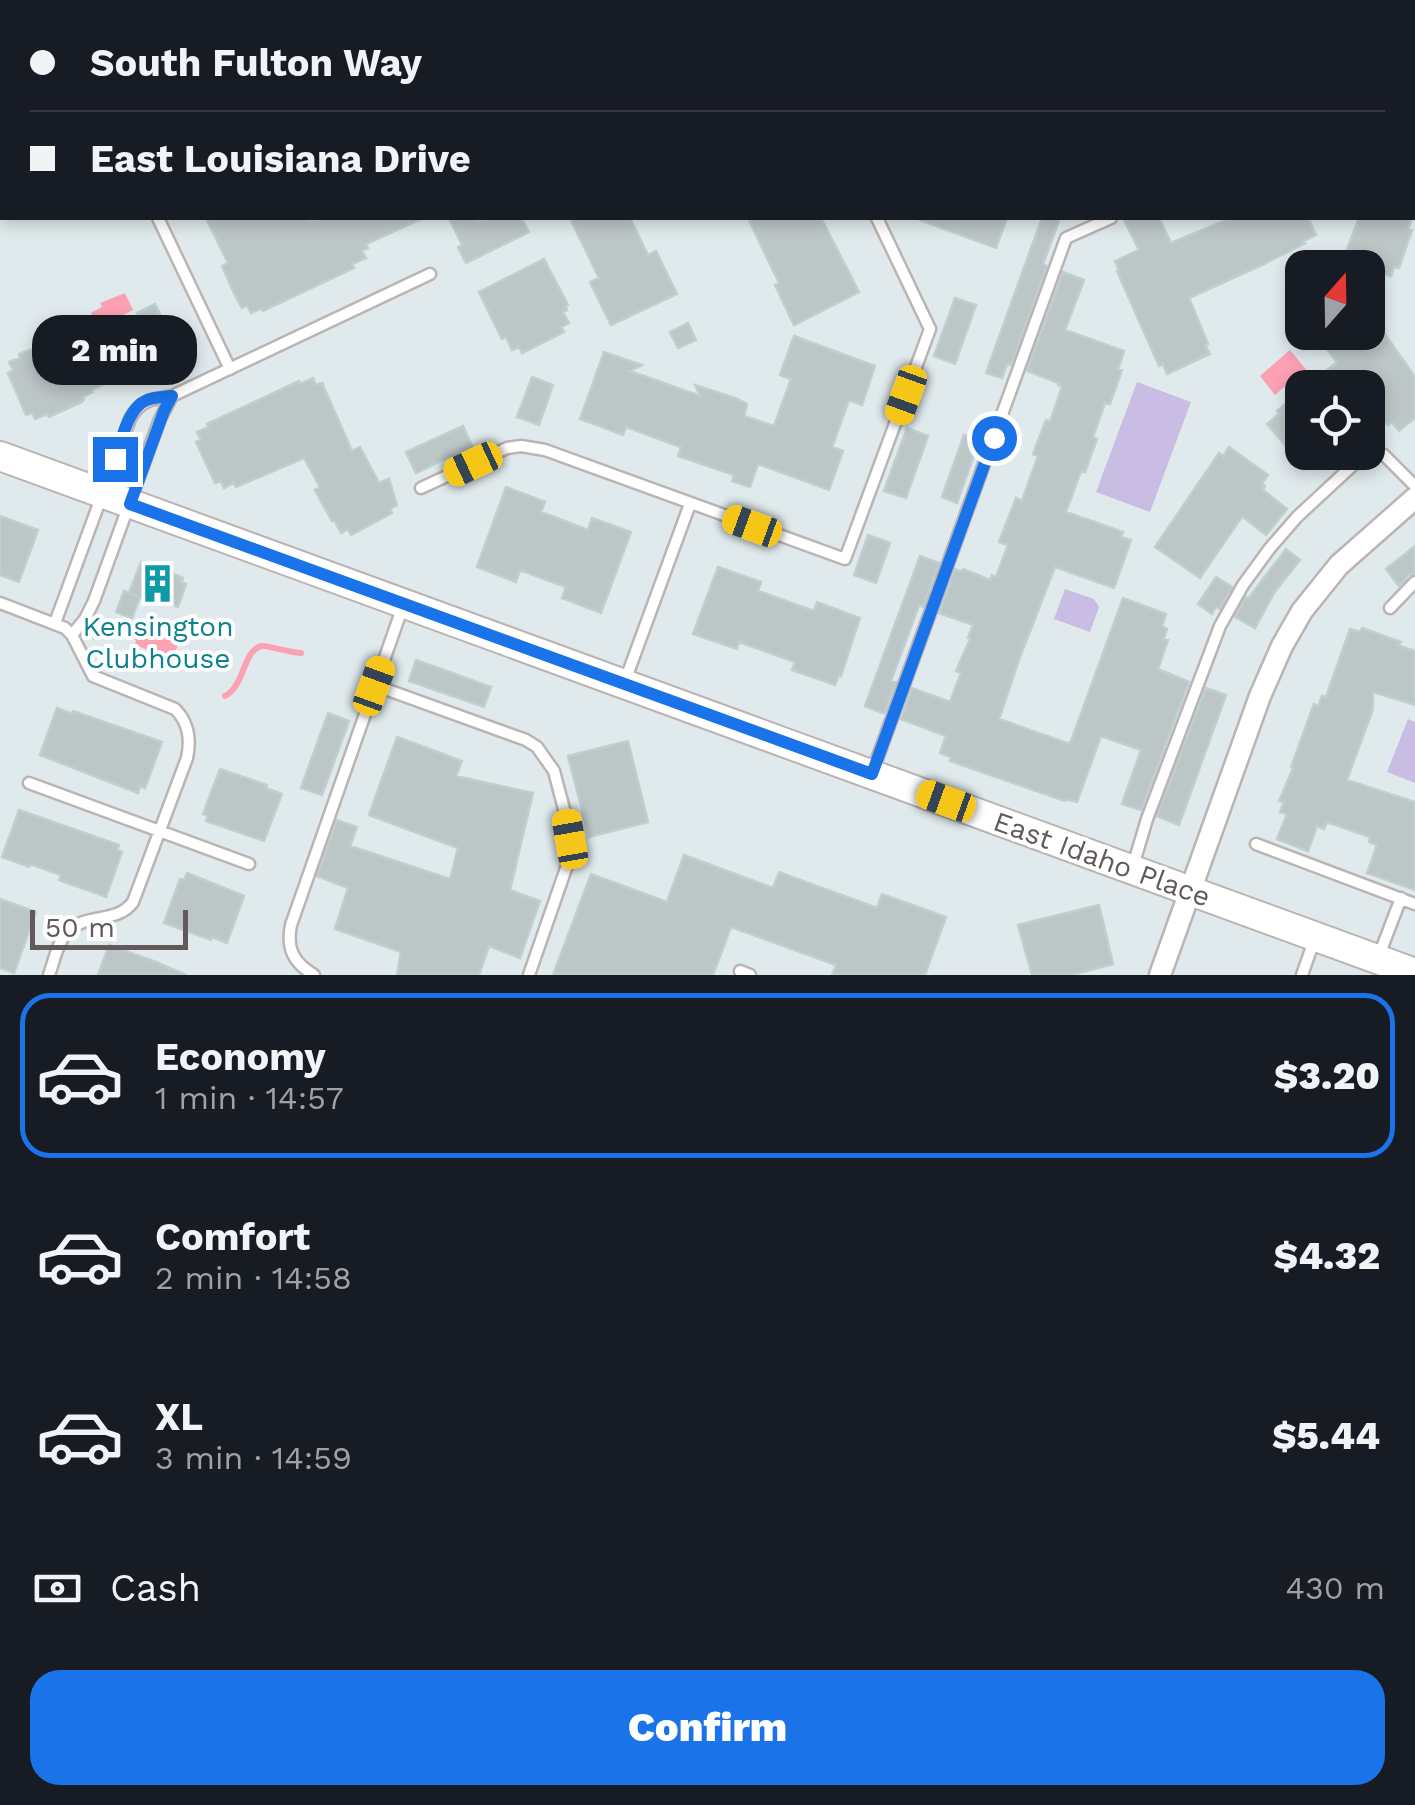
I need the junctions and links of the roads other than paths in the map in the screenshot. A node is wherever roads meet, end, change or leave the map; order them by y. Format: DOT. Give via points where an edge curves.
graph roads {
  1 [pos="159,220"];
  2 [pos="877,220"];
  3 [pos="1106,220"];
  4 [pos="430,274"];
  5 [pos="230,369"];
  6 [pos="172,396"];
  7 [pos="0,456"];
  8 [pos="1415,486"];
  9 [pos="420,488"];
  10 [pos="102,494"];
  11 [pos="1415,498"];
  12 [pos="130,504"];
  13 [pos="690,504"];
  14 [pos="1415,582"];
  15 [pos="0,603"];
  16 [pos="404,604"];
  17 [pos="1390,608"];
  18 [pos="56,623"];
  19 [pos="72,635"];
  20 [pos="624,684"];
  21 [pos="374,686"];
  22 [pos="872,774"];
  23 [pos="29,783"];
  24 [pos="160,831"];
  25 [pos="1256,844"];
  26 [pos="250,864"];
  27 [pos="1132,869"];
  28 [pos="1188,891"];
  29 [pos="1400,898"];
  30 [pos="1415,904"];
  31 [pos="1316,936"];
  32 [pos="1378,959"];
  33 [pos="1415,973"];
  34 [pos="49,975"];
  35 [pos="314,975"];
  36 [pos="528,975"];
  37 [pos="1160,975"];
  38 [pos="1302,975"];
  1 -- 5 [label="lane"];
  2 -- 13 [label="lane" via="930,330 845,559"];
  3 -- 22 [label="lane" via="1066,238"];
  4 -- 5 [label="lane"];
  5 -- 6 [label="lane"];
  6 -- 10 [label="lane" via="137,407"];
  6 -- 12 [label="lane"];
  7 -- 10 [label="street, East Idaho Place"];
  8 -- 27 [label="lane" via="1384,455 1368,455 1270,548 1214,641"];
  9 -- 13 [label="lane" via="521,446"];
  10 -- 12 [label="street, East Idaho Place"];
  10 -- 18 [label="lane"];
  11 -- 28 [label="street" via="1339,565 1292,628"];
  12 -- 16 [label="street, East Idaho Place"];
  12 -- 19 [label="lane" via="90,610"];
  13 -- 20 [label="lane"];
  14 -- 17 [label="lane"];
  15 -- 18 [label="lane"];
  16 -- 20 [label="street, East Idaho Place"];
  16 -- 21 [label="lane"];
  18 -- 19 [label="lane"];
  19 -- 24 [label="lane" via="93,676 175,709 184,720 188,752"];
  20 -- 22 [label="street, East Idaho Place"];
  21 -- 35 [label="lane" via="290,925 292,956"];
  21 -- 36 [label="lane" via="526,740 554,771 571,854"];
  22 -- 27 [label="street, East Idaho Place"];
  23 -- 24 [label="lane"];
  24 -- 26 [label="lane"];
  24 -- 34 [label="lane" via="129,908 68,930"];
  25 -- 29 [label="lane"];
  27 -- 28 [label="street, East Idaho Place"];
  28 -- 31 [label="street, East Idaho Place"];
  28 -- 37 [label="street"];
  29 -- 30 [label="lane"];
  29 -- 32 [label="lane"];
  31 -- 32 [label="street, East Idaho Place"];
  31 -- 38 [label="lane"];
  32 -- 33 [label="street, East Idaho Place"];
}
